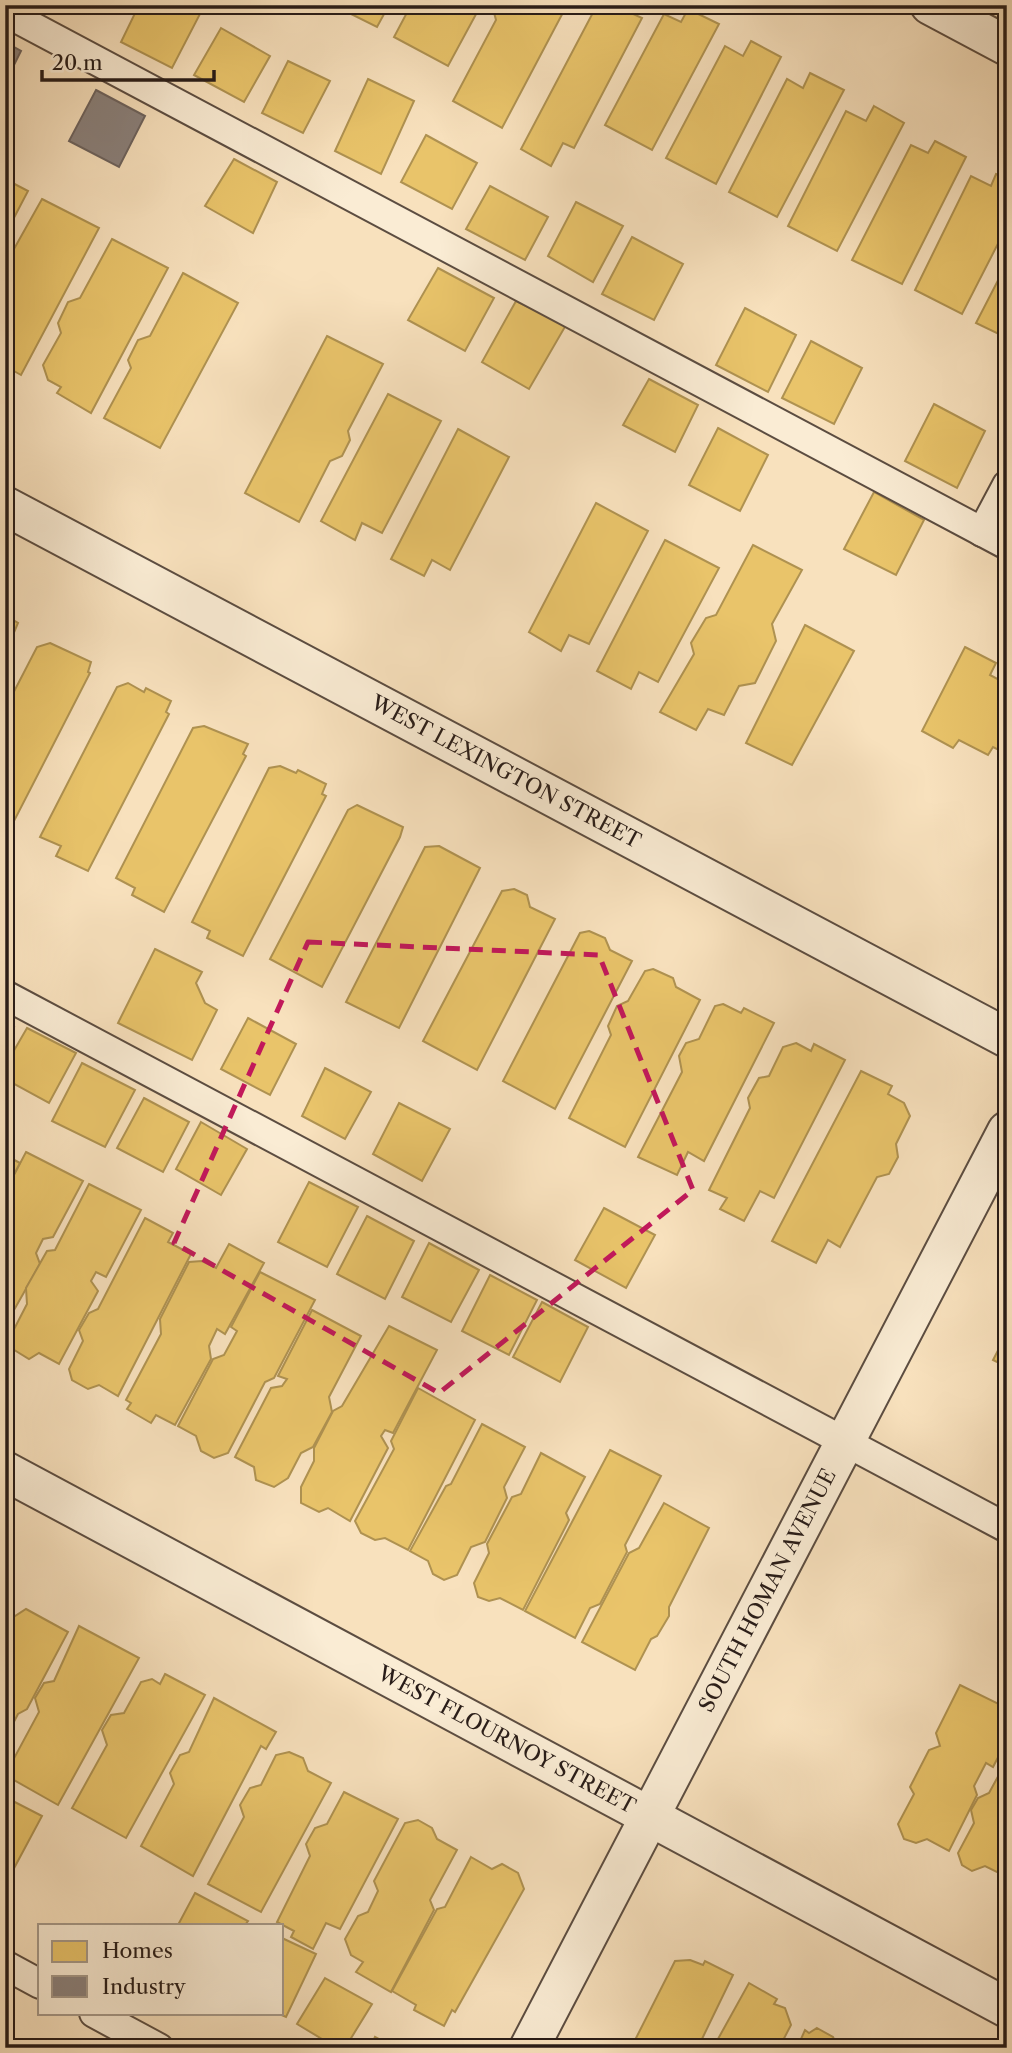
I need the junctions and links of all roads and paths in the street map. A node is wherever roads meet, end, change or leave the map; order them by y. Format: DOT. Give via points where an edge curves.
graph roads {
  1 [pos="930,5"];
  2 [pos="5,12"];
  3 [pos="1007,46"];
  4 [pos="1007,485"];
  5 [pos="5,506"];
  6 [pos="995,539"];
  7 [pos="5,995"];
  8 [pos="1007,1038"];
  9 [pos="1007,1131"];
  10 [pos="845,1441"];
  11 [pos="5,1471"];
  12 [pos="1007,1528"];
  13 [pos="649,1816"];
  14 [pos="5,1965"];
  15 [pos="38,1983"];
  16 [pos="1007,2007"];
  17 [pos="96,2014"];
  18 [pos="159,2048"];
  19 [pos="529,2048"];
  1 -- 3 [label="street"];
  2 -- 6 [label="lane"];
  4 -- 6 [label="lane"];
  5 -- 8 [label="street, WEST LEXINGTON STREET"];
  7 -- 10 [label="lane"];
  9 -- 10 [label="street, SOUTH HOMAN AVENUE"];
  10 -- 12 [label="lane"];
  10 -- 13 [label="street, SOUTH HOMAN AVENUE"];
  11 -- 13 [label="street, WEST FLOURNOY STREET"];
  13 -- 16 [label="street, WEST FLOURNOY STREET"];
  13 -- 19 [label="street, SOUTH HOMAN AVENUE"];
  14 -- 15 [label="lane"];
  17 -- 18 [label="lane"];
}
